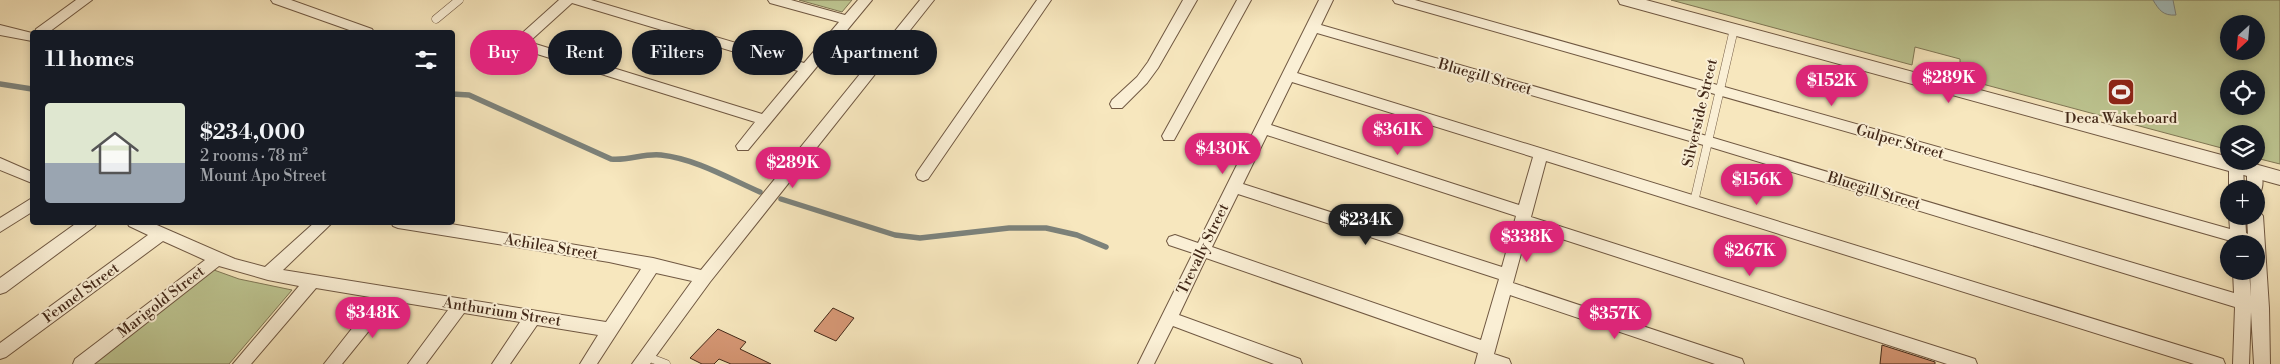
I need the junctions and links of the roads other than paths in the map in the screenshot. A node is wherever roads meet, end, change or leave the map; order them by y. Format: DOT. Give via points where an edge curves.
graph roads {
  1 [pos="85,0"];
  2 [pos="278,0"];
  3 [pos="459,0"];
  4 [pos="567,0"];
  5 [pos="576,0"];
  6 [pos="776,0"];
  7 [pos="865,0"];
  8 [pos="927,0"];
  9 [pos="1044,0"];
  10 [pos="1190,0"];
  11 [pos="1244,0"];
  12 [pos="1326,0"];
  13 [pos="1400,0"];
  14 [pos="1626,0"];
  15 [pos="436,19"];
  16 [pos="848,20"];
  17 [pos="1313,27"];
  18 [pos="1734,29"];
  19 [pos="0,30"];
  20 [pos="44,30"];
  21 [pos="361,30"];
  22 [pos="533,30"];
  23 [pos="30,37"];
  24 [pos="538,49"];
  25 [pos="807,69"];
  26 [pos="1289,76"];
  27 [pos="1719,90"];
  28 [pos="1117,104"];
  29 [pos="765,120"];
  30 [pos="1263,128"];
  31 [pos="1169,136"];
  32 [pos="1707,141"];
  33 [pos="743,146"];
  34 [pos="1541,154"];
  35 [pos="2220,162"];
  36 [pos="2,167"];
  37 [pos="2241,170"];
  38 [pos="923,175"];
  39 [pos="30,177"];
  40 [pos="2280,178"];
  41 [pos="2254,180"];
  42 [pos="1234,187"];
  43 [pos="1694,202"];
  44 [pos="30,205"];
  45 [pos="1524,217"];
  46 [pos="86,225"];
  47 [pos="141,225"];
  48 [pos="323,225"];
  49 [pos="416,225"];
  50 [pos="0,226"];
  51 [pos="161,234"];
  52 [pos="2220,236"];
  53 [pos="1175,241"];
  54 [pos="1202,251"];
  55 [pos="217,259"];
  56 [pos="654,264"];
  57 [pos="268,274"];
  58 [pos="704,276"];
  59 [pos="2242,280"];
  60 [pos="2259,280"];
  61 [pos="1506,281"];
  62 [pos="312,282"];
  63 [pos="0,287"];
  64 [pos="389,294"];
  65 [pos="2244,303"];
  66 [pos="460,306"];
  67 [pos="2261,308"];
  68 [pos="533,317"];
  69 [pos="1169,318"];
  70 [pos="611,330"];
  71 [pos="0,352"];
  72 [pos="1485,357"];
  73 [pos="643,360"];
  74 [pos="82,364"];
  75 [pos="242,364"];
  76 [pos="332,364"];
  77 [pos="416,364"];
  78 [pos="500,364"];
  79 [pos="588,364"];
  80 [pos="666,364"];
  81 [pos="1146,364"];
  82 [pos="1294,364"];
  83 [pos="1503,364"];
  84 [pos="1736,364"];
  85 [pos="1969,364"];
  86 [pos="2217,364"];
  87 [pos="2241,364"];
  88 [pos="2262,364"];
  1 -- 20 [label="street"];
  2 -- 21 [label="street"];
  3 -- 15 [label="lane"];
  4 -- 22 [label="street"];
  5 -- 25 [label="street"];
  6 -- 16 [label="street"];
  7 -- 16 [label="street"];
  8 -- 58 [label="street"];
  9 -- 38 [label="street"];
  10 -- 28 [label="street" via="1154,65"];
  11 -- 31 [label="street"];
  12 -- 17 [label="street, Trevally Street"];
  13 -- 27 [label="street, Gulper Street"];
  14 -- 18 [label="street"];
  16 -- 25 [label="street"];
  17 -- 26 [label="street, Trevally Street"];
  17 -- 32 [label="street, Bluegill Street"];
  18 -- 27 [label="lane, Silverside Street"];
  18 -- 35 [label="street"];
  19 -- 23 [label="street"];
  24 -- 29 [label="street"];
  25 -- 29 [label="street"];
  26 -- 30 [label="street, Trevally Street"];
  26 -- 34 [label="street"];
  27 -- 32 [label="lane, Silverside Street"];
  27 -- 52 [label="street, Gulper Street"];
  29 -- 33 [label="street"];
  30 -- 42 [label="street, Trevally Street"];
  30 -- 45 [label="street"];
  32 -- 43 [label="lane, Silverside Street"];
  32 -- 65 [label="street, Bluegill Street"];
  34 -- 43 [label="street"];
  34 -- 45 [label="street"];
  36 -- 39 [label="street"];
  37 -- 41 [label="street"];
  40 -- 41 [label="street"];
  42 -- 54 [label="street, Trevally Street"];
  42 -- 61 [label="street"];
  43 -- 86 [label="street"];
  44 -- 50 [label="street"];
  45 -- 61 [label="street"];
  45 -- 85 [label="street"];
  46 -- 63 [label="street"];
  47 -- 51 [label="street, Anthurium Street"];
  48 -- 57 [label="street"];
  49 -- 56 [label="street, Achilea Street"];
  51 -- 55 [label="street, Anthurium Street"];
  51 -- 71 [label="street, Fennel Street"];
  53 -- 54 [label="street"];
  54 -- 69 [label="street, Trevally Street"];
  54 -- 72 [label="street"];
  55 -- 57 [label="street, Anthurium Street"];
  55 -- 74 [label="street, Marigold Street"];
  56 -- 58 [label="street, Achilea Street"];
  56 -- 70 [label="street"];
  57 -- 62 [label="street, Anthurium Street"];
  58 -- 73 [label="street"];
  59 -- 65 [label="street"];
  60 -- 67 [label="street"];
  61 -- 72 [label="street"];
  61 -- 84 [label="street"];
  62 -- 64 [label="street, Anthurium Street"];
  62 -- 75 [label="street"];
  64 -- 66 [label="street, Anthurium Street"];
  64 -- 76 [label="street"];
  65 -- 67 [label="street, Bluegill Street"];
  65 -- 87 [label="street"];
  66 -- 68 [label="street, Anthurium Street"];
  66 -- 77 [label="street"];
  67 -- 88 [label="street"];
  68 -- 70 [label="street, Anthurium Street"];
  68 -- 78 [label="street"];
  69 -- 81 [label="street, Trevally Street"];
  69 -- 82 [label="street"];
  70 -- 79 [label="street"];
  72 -- 83 [label="street"];
  73 -- 80 [label="lane"];
}
